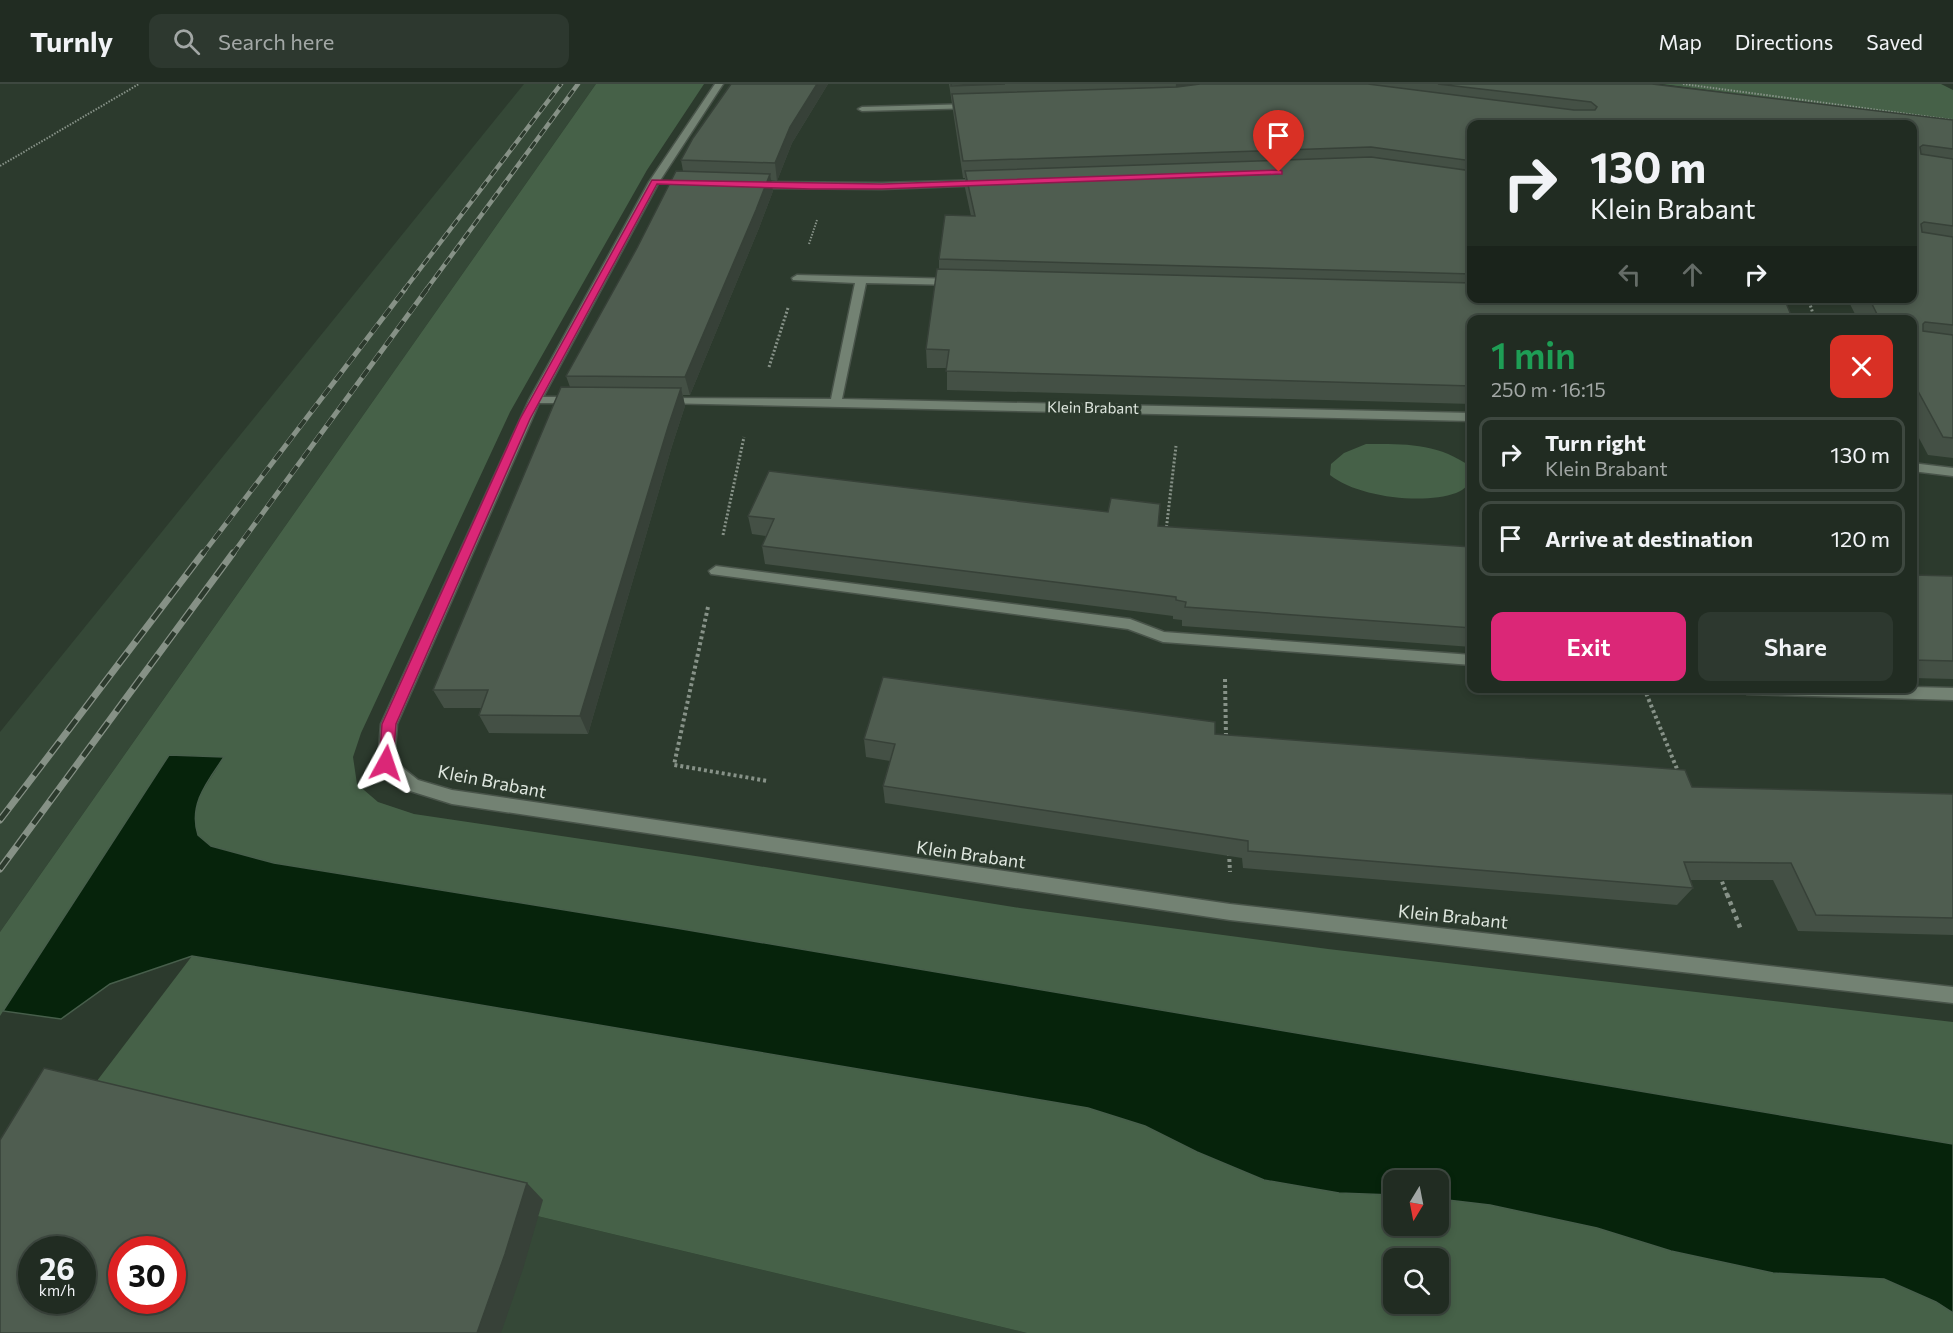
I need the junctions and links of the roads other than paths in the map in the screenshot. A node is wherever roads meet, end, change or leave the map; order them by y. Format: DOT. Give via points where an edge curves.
graph roads {
  1 [pos="718,84"];
  2 [pos="987,105"];
  3 [pos="862,109"];
  4 [pos="1000,182"];
  5 [pos="744,185"];
  6 [pos="797,278"];
  7 [pos="861,280"];
  8 [pos="966,282"];
  9 [pos="534,400"];
  10 [pos="592,400"];
  11 [pos="649,401"];
  12 [pos="836,402"];
  13 [pos="1467,417"];
  14 [pos="1917,468"];
  15 [pos="1953,472"];
  16 [pos="716,571"];
  17 [pos="1467,660"];
  18 [pos="1917,693"];
  19 [pos="1953,694"];
  20 [pos="1953,995"];
  1 -- 9 [label="street, Klein Brabant"];
  2 -- 3 [label="street"];
  4 -- 5 [label="street" via="860,187"];
  6 -- 7 [label="street"];
  7 -- 8 [label="street"];
  7 -- 12 [label="street"];
  9 -- 10 [label="street"];
  9 -- 20 [label="street, Klein Brabant" via="389,724 386,763 413,785 452,797 1230,912"];
  11 -- 12 [label="street, Klein Brabant"];
  12 -- 13 [label="street, Klein Brabant"];
  14 -- 15 [label="street"];
  16 -- 17 [label="street" via="1130,624 1163,637"];
  18 -- 19 [label="street"];
}
